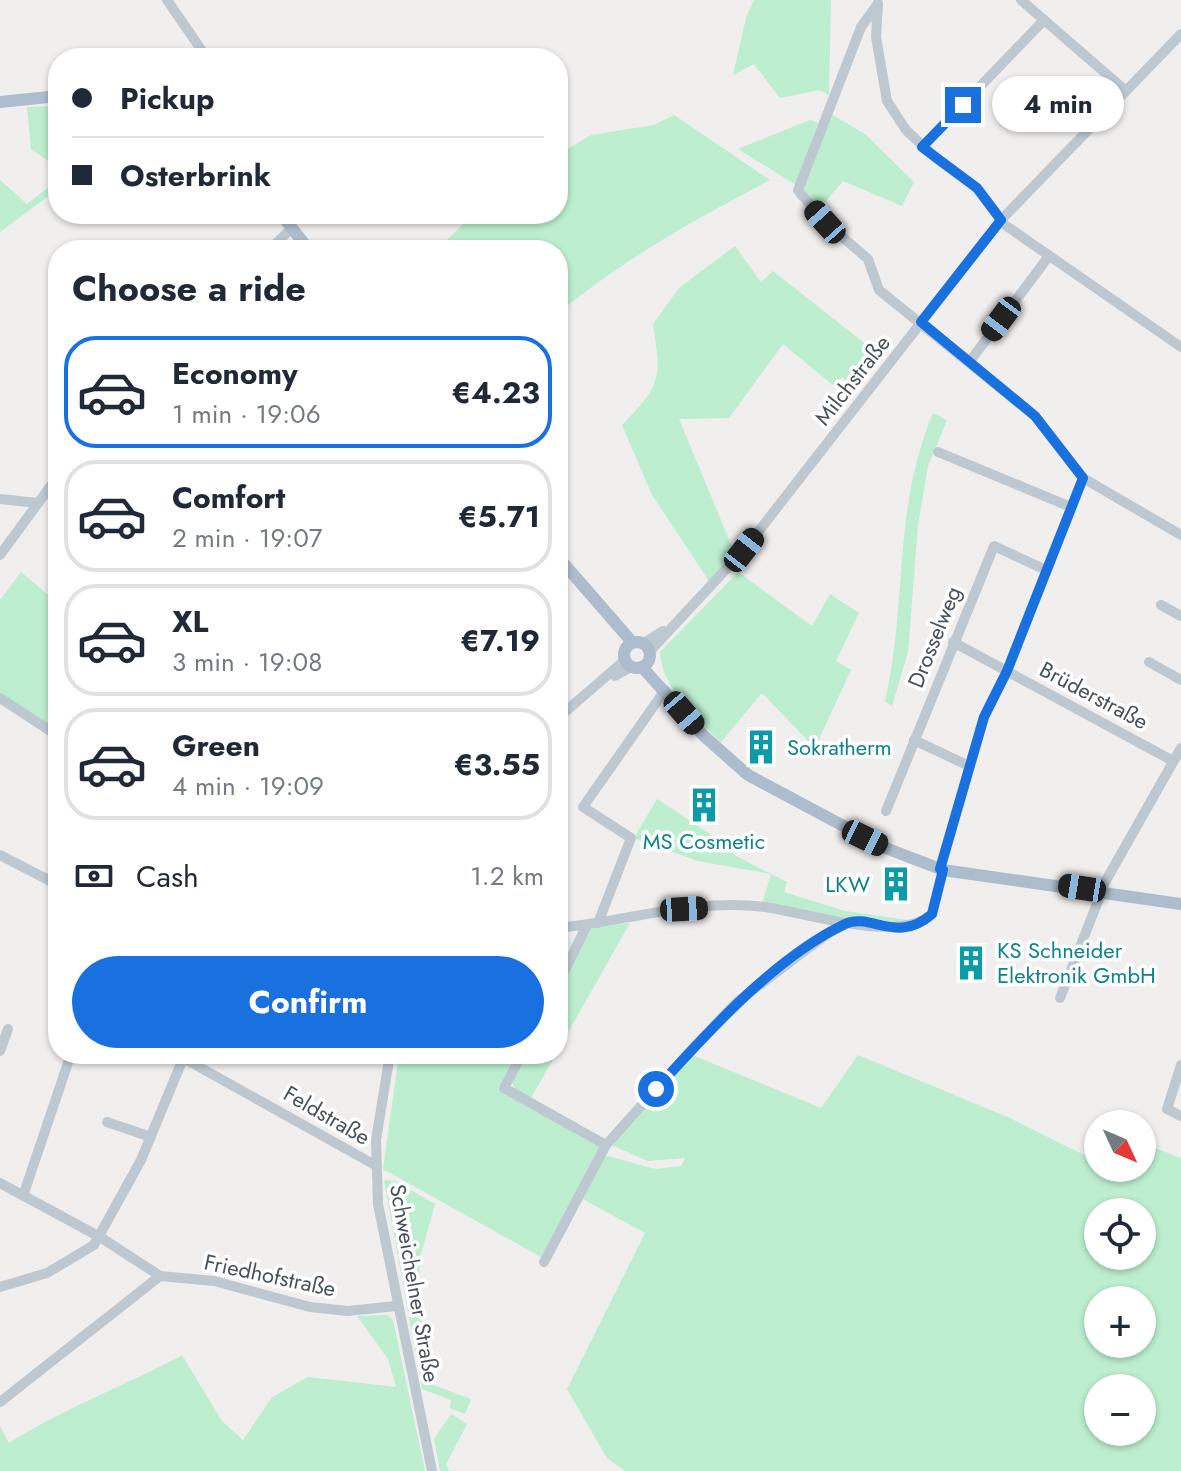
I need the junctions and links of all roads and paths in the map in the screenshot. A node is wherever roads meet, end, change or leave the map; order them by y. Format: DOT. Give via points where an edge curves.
graph roads {
  1 [pos="167,0"];
  2 [pos="1021,0"];
  3 [pos="878,2"];
  4 [pos="1044,20"];
  5 [pos="1181,34"];
  6 [pos="200,48"];
  7 [pos="1126,91"];
  8 [pos="48,97"];
  9 [pos="0,102"];
  10 [pos="922,147"];
  11 [pos="1001,220"];
  12 [pos="289,224"];
  13 [pos="292,228"];
  14 [pos="279,240"];
  15 [pos="301,240"];
  16 [pos="1049,256"];
  17 [pos="921,322"];
  18 [pos="1181,347"];
  19 [pos="970,361"];
  20 [pos="938,452"];
  21 [pos="1083,478"];
  22 [pos="48,490"];
  23 [pos="0,499"];
  24 [pos="38,503"];
  25 [pos="1071,507"];
  26 [pos="1181,535"];
  27 [pos="0,555"];
  28 [pos="568,570"];
  29 [pos="1046,570"];
  30 [pos="1161,605"];
  31 [pos="1181,616"];
  32 [pos="953,642"];
  33 [pos="638,655"];
  34 [pos="1149,662"];
  35 [pos="1007,671"];
  36 [pos="1181,680"];
  37 [pos="665,690"];
  38 [pos="0,698"];
  39 [pos="568,710"];
  40 [pos="48,729"];
  41 [pos="914,740"];
  42 [pos="1178,755"];
  43 [pos="969,766"];
  44 [pos="886,811"];
  45 [pos="0,855"];
  46 [pos="942,870"];
  47 [pos="48,880"];
  48 [pos="1101,891"];
  49 [pos="1181,904"];
  50 [pos="827,918"];
  51 [pos="849,922"];
  52 [pos="592,924"];
  53 [pos="568,927"];
  54 [pos="827,934"];
  55 [pos="568,966"];
  56 [pos="1060,998"];
  57 [pos="8,1029"];
  58 [pos="0,1051"];
  59 [pos="68,1064"];
  60 [pos="179,1064"];
  61 [pos="198,1064"];
  62 [pos="388,1064"];
  63 [pos="517,1064"];
  64 [pos="1181,1065"];
  65 [pos="1181,1116"];
  66 [pos="107,1122"];
  67 [pos="151,1137"];
  68 [pos="606,1145"];
  69 [pos="375,1165"];
  70 [pos="0,1183"];
  71 [pos="23,1196"];
  72 [pos="100,1237"];
  73 [pos="544,1262"];
  74 [pos="160,1276"];
  75 [pos="0,1287"];
  76 [pos="396,1306"];
  77 [pos="0,1402"];
  78 [pos="432,1471"];
  1 -- 6 [label="street"];
  2 -- 4 [label="street"];
  3 -- 10 [label="street" via="876,37 887,101"];
  3 -- 17 [label="street" via="861,27 798,190 868,259 879,290"];
  4 -- 7 [label="street"];
  4 -- 10 [label="street"];
  5 -- 7 [label="street, Milchstraße"];
  7 -- 11 [label="street, Milchstraße"];
  8 -- 9 [label="main road"];
  10 -- 11 [label="street" via="977,188"];
  11 -- 16 [label="street"];
  11 -- 17 [label="street, Milchstraße"];
  12 -- 13 [label="main road"];
  13 -- 14 [label="street"];
  13 -- 15 [label="main road"];
  16 -- 18 [label="street"];
  16 -- 19 [label="street"];
  17 -- 19 [label="street"];
  17 -- 33 [label="street, Milchstraße" via="744,550 688,613"];
  19 -- 21 [label="street" via="1035,416"];
  20 -- 25 [label="street"];
  21 -- 25 [label="street"];
  21 -- 26 [label="street"];
  22 -- 24 [label="street"];
  23 -- 24 [label="street"];
  24 -- 27 [label="street"];
  25 -- 29 [label="street"];
  28 -- 33 [label="main road"];
  29 -- 32 [label="street, Drosselweg" via="994,546"];
  29 -- 35 [label="street"];
  30 -- 31 [label="street"];
  32 -- 35 [label="street, Brüderstraße"];
  32 -- 41 [label="street, Drosselweg"];
  33 -- 37 [label="main road"];
  33 -- 39 [label="street"];
  34 -- 36 [label="street"];
  35 -- 42 [label="street, Brüderstraße"];
  35 -- 43 [label="street" via="984,717"];
  37 -- 46 [label="main road" via="712,745 748,775 883,847"];
  37 -- 52 [label="street" via="583,807 631,838"];
  38 -- 40 [label="street"];
  41 -- 43 [label="street"];
  41 -- 44 [label="street, Drosselweg"];
  42 -- 48 [label="street"];
  43 -- 46 [label="street"];
  45 -- 47 [label="street"];
  46 -- 48 [label="main road"];
  46 -- 51 [label="street" via="934,909 917,924 897,929"];
  48 -- 49 [label="main road"];
  48 -- 56 [label="street"];
  50 -- 51 [label="street"];
  50 -- 52 [label="street" via="762,907 720,907"];
  50 -- 54 [label="street"];
  51 -- 54 [label="street"];
  52 -- 53 [label="street"];
  52 -- 55 [label="street"];
  54 -- 68 [label="street" via="737,1002"];
  57 -- 58 [label="street"];
  59 -- 71 [label="street"];
  60 -- 67 [label="street"];
  61 -- 69 [label="street, Feldstraße"];
  62 -- 69 [label="street, Schweichelner Straße"];
  63 -- 68 [label="street" via="504,1088"];
  64 -- 65 [label="street" via="1167,1109"];
  66 -- 67 [label="street"];
  67 -- 72 [label="street"];
  68 -- 73 [label="street"];
  69 -- 76 [label="street, Schweichelner Straße"];
  70 -- 71 [label="street, Friedhofstraße"];
  71 -- 72 [label="street, Friedhofstraße"];
  72 -- 74 [label="street, Friedhofstraße"];
  72 -- 75 [label="street" via="66,1264"];
  74 -- 76 [label="street, Friedhofstraße" via="214,1281 310,1307 348,1311"];
  74 -- 77 [label="street"];
  76 -- 78 [label="street, Schweichelner Straße"];
}
